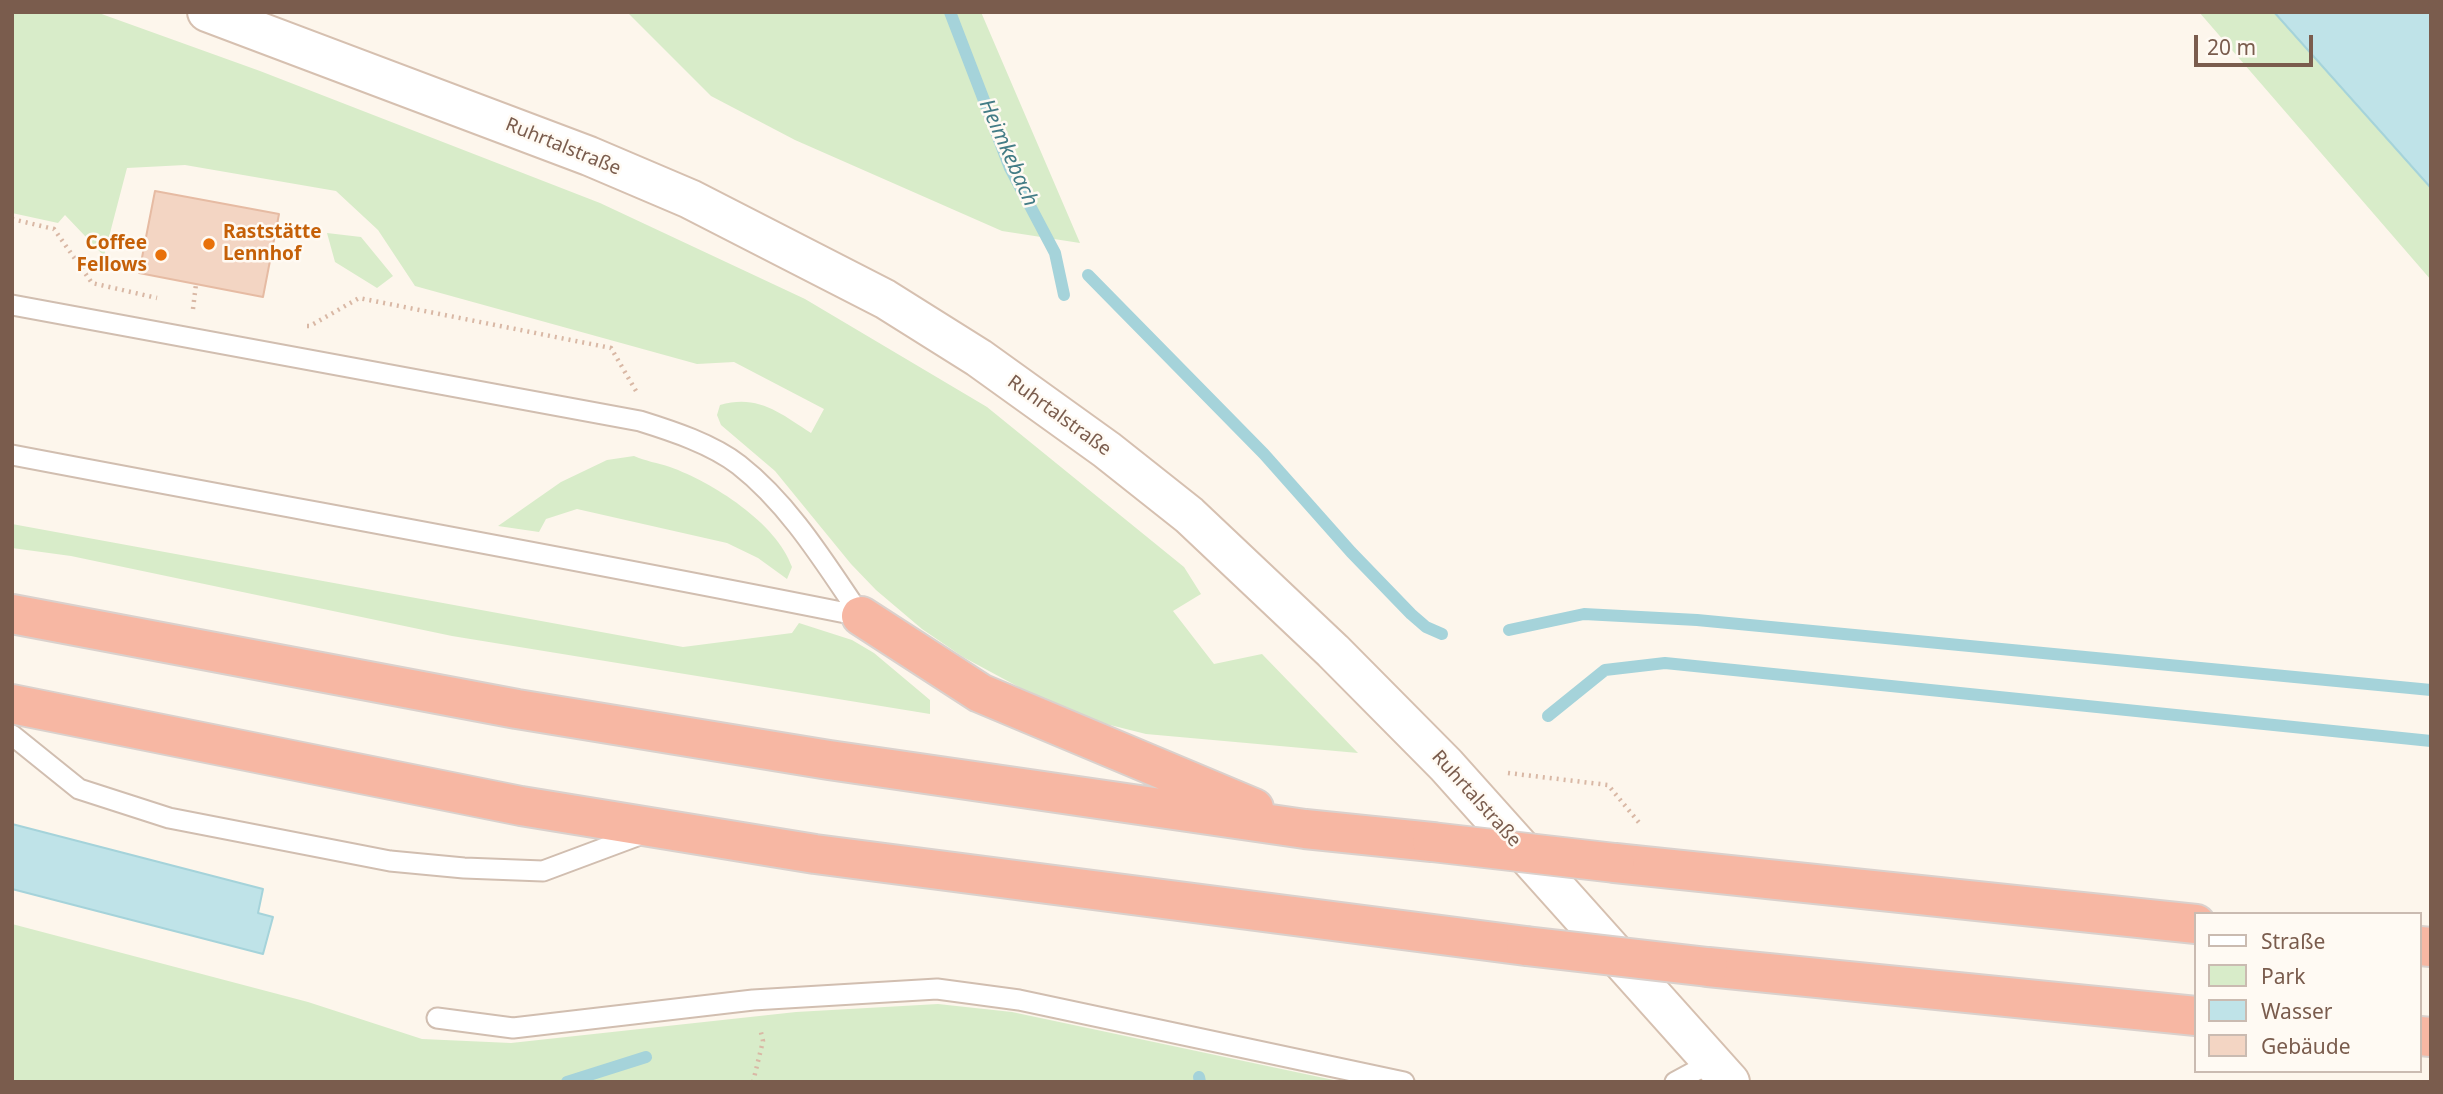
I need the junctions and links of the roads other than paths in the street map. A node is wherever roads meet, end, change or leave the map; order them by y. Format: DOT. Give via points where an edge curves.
graph roads {
  1 [pos="207,12"];
  2 [pos="12,305"];
  3 [pos="12,455"];
  4 [pos="12,614"];
  5 [pos="861,616"];
  6 [pos="12,704"];
  7 [pos="12,735"];
  8 [pos="658,829"];
  9 [pos="1304,829"];
  10 [pos="2194,924"];
  11 [pos="2194,1016"];
  12 [pos="437,1018"];
  13 [pos="1721,1072"];
  14 [pos="1404,1082"];
  15 [pos="1675,1082"];
  1 -- 13 [label="main road, Ruhrtalstraße" via="589,156 690,200 885,299 979,358 1189,515 1333,651 1446,765"];
  2 -- 5 [label="lane" via="640,421 683,435 737,463 779,502"];
  3 -- 5 [label="lane"];
  4 -- 9 [label="highway" via="531,712"];
  5 -- 9 [label="highway" via="980,693"];
  6 -- 8 [label="highway"];
  7 -- 8 [label="lane" via="79,789 169,818 390,862 543,871"];
  8 -- 11 [label="highway, bridge" via="815,854 1526,946"];
  9 -- 10 [label="highway, bridge"];
  12 -- 14 [label="lane" via="513,1028 753,1000 937,989 1019,1000"];
  13 -- 15 [label="lane"];
}
